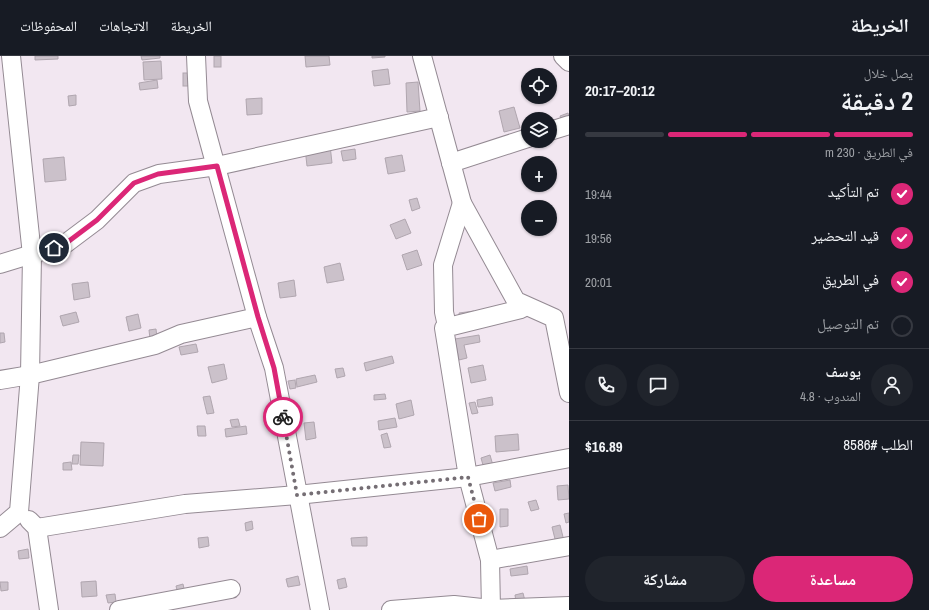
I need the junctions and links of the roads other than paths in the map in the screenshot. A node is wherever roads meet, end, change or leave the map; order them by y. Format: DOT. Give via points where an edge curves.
graph roads {
  1 [pos="11,56"];
  2 [pos="196,56"];
  3 [pos="422,56"];
  4 [pos="563,56"];
  5 [pos="569,62"];
  6 [pos="439,117"];
  7 [pos="569,125"];
  8 [pos="557,129"];
  9 [pos="521,140"];
  10 [pos="452,163"];
  11 [pos="217,166"];
  12 [pos="462,203"];
  13 [pos="32,255"];
  14 [pos="0,264"];
  15 [pos="516,300"];
  16 [pos="258,317"];
  17 [pos="447,326"];
  18 [pos="30,375"];
  19 [pos="0,380"];
  20 [pos="569,393"];
  21 [pos="569,458"];
  22 [pos="468,477"];
  23 [pos="297,495"];
  24 [pos="18,512"];
  25 [pos="0,528"];
  26 [pos="37,528"];
  27 [pos="569,546"];
  28 [pos="490,560"];
  29 [pos="231,589"];
  30 [pos="569,606"];
  31 [pos="491,609"];
  32 [pos="49,610"];
  33 [pos="119,610"];
  34 [pos="320,610"];
  35 [pos="391,610"];
  1 -- 13 [label="street"];
  2 -- 11 [label="street" via="198,101"];
  3 -- 6 [label="street"];
  4 -- 5 [label="street"];
  6 -- 10 [label="street"];
  6 -- 11 [label="street"];
  7 -- 8 [label="street"];
  9 -- 10 [label="street"];
  10 -- 12 [label="street"];
  11 -- 13 [label="street" via="158,174 134,183 97,220 65,244"];
  11 -- 16 [label="street"];
  12 -- 15 [label="street"];
  12 -- 17 [label="street" via="443,265 444,312"];
  13 -- 14 [label="street"];
  13 -- 18 [label="street"];
  15 -- 17 [label="street" via="521,309"];
  15 -- 20 [label="street" via="554,318"];
  16 -- 18 [label="street" via="180,334 155,345"];
  16 -- 23 [label="street" via="274,368"];
  17 -- 22 [label="street" via="444,328 445,336"];
  18 -- 19 [label="street"];
  18 -- 24 [label="street"];
  21 -- 22 [label="street"];
  22 -- 23 [label="street"];
  22 -- 28 [label="street"];
  23 -- 26 [label="street" via="185,504"];
  23 -- 34 [label="street"];
  24 -- 25 [label="street"];
  24 -- 26 [label="street"];
  26 -- 32 [label="street"];
  27 -- 28 [label="street"];
  28 -- 31 [label="street"];
  29 -- 33 [label="street"];
  30 -- 31 [label="street"];
  31 -- 35 [label="street" via="454,605"];
}
